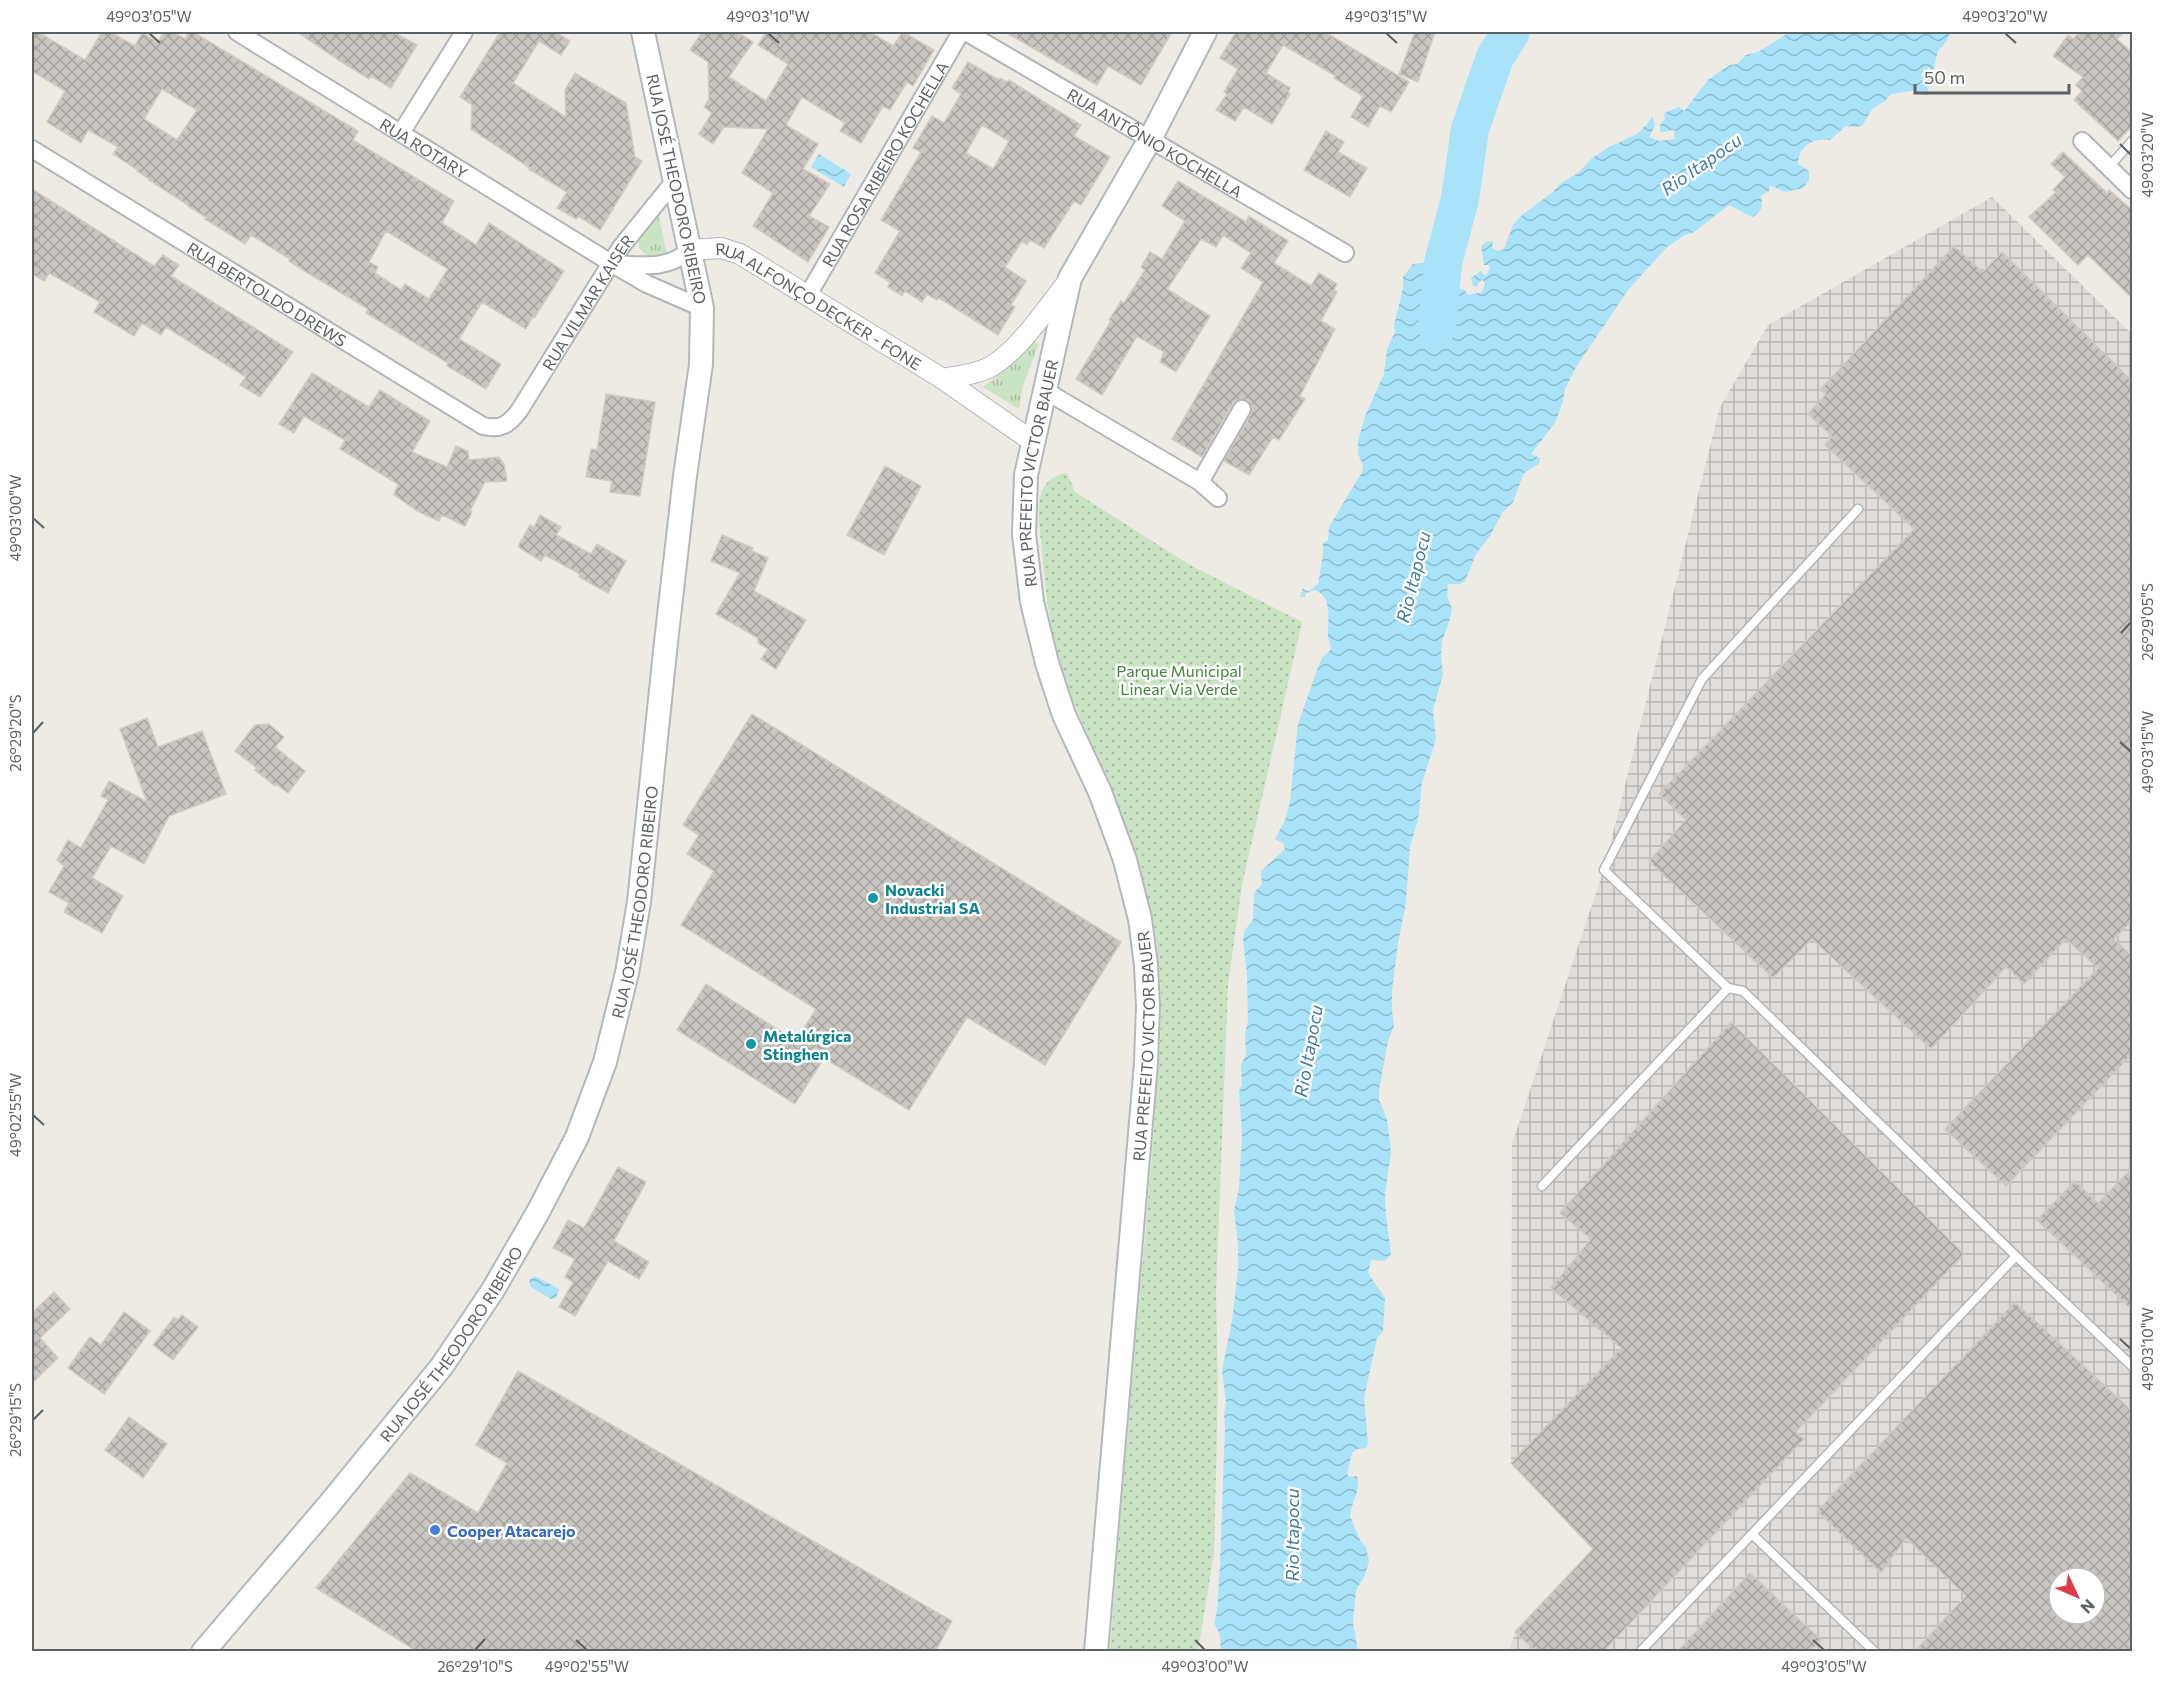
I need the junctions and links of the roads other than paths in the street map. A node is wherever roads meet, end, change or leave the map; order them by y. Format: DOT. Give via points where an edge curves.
graph roads {
  1 [pos="237,32"];
  2 [pos="464,32"];
  3 [pos="643,32"];
  4 [pos="961,32"];
  5 [pos="966,32"];
  6 [pos="1205,32"];
  7 [pos="401,134"];
  8 [pos="1150,139"];
  9 [pos="2082,141"];
  10 [pos="2133,141"];
  11 [pos="32,149"];
  12 [pos="2109,167"];
  13 [pos="676,179"];
  14 [pos="2133,190"];
  15 [pos="690,250"];
  16 [pos="1345,252"];
  17 [pos="611,263"];
  18 [pos="1070,279"];
  19 [pos="808,295"];
  20 [pos="702,308"];
  21 [pos="942,379"];
  22 [pos="1044,390"];
  23 [pos="1242,409"];
  24 [pos="505,426"];
  25 [pos="1032,441"];
  26 [pos="1200,482"];
  27 [pos="1218,498"];
  28 [pos="1858,509"];
  29 [pos="1728,988"];
  30 [pos="1542,1186"];
  31 [pos="2016,1257"];
  32 [pos="2133,1366"];
  33 [pos="1752,1534"];
  34 [pos="203,1652"];
  35 [pos="1096,1652"];
  36 [pos="1640,1652"];
  37 [pos="1875,1652"];
  1 -- 7 [label="street, RUA ROTARY"];
  2 -- 7 [label="street"];
  3 -- 13 [label="main road, RUA JOSÉ THEODORO RIBEIRO"];
  4 -- 19 [label="street, RUA ROSA RIBEIRO KOCHELLA"];
  5 -- 8 [label="street, RUA ANTÔNIO KOCHELLA"];
  6 -- 8 [label="main road, RUA PREFEITO VICTOR BAUER"];
  7 -- 17 [label="street, RUA ROTARY"];
  8 -- 16 [label="street, RUA ANTÔNIO KOCHELLA"];
  8 -- 18 [label="main road, RUA PREFEITO VICTOR BAUER"];
  9 -- 12 [label="street"];
  10 -- 12 [label="lane"];
  11 -- 24 [label="street, RUA BERTOLDO DREWS" via="483,426"];
  12 -- 14 [label="street"];
  13 -- 15 [label="main road, RUA JOSÉ THEODORO RIBEIRO"];
  13 -- 17 [label="street, RUA VILMAR KAISER"];
  15 -- 17 [label="street, RUA ROTARY" via="675,262 645,266"];
  15 -- 19 [label="street, RUA ALFONÇO DECKER - FONE" via="721,248 740,254"];
  15 -- 20 [label="main road, RUA JOSÉ THEODORO RIBEIRO"];
  17 -- 20 [label="street, RUA ROTARY"];
  17 -- 24 [label="street, RUA VILMAR KAISER" via="519,411"];
  18 -- 21 [label="street, RUA ALFONÇO DECKER - FONE" via="1006,356 988,368"];
  18 -- 22 [label="main road, RUA PREFEITO VICTOR BAUER"];
  19 -- 21 [label="street, RUA ALFONÇO DECKER - FONE"];
  20 -- 34 [label="main road, RUA JOSÉ THEODORO RIBEIRO" via="701,364 639,902 627,973 605,1062 577,1137 538,1212 493,1290 442,1366"];
  21 -- 25 [label="street, RUA ALFONÇO DECKER - FONE"];
  22 -- 25 [label="main road, RUA PREFEITO VICTOR BAUER"];
  22 -- 26 [label="street"];
  23 -- 26 [label="street"];
  25 -- 35 [label="main road, RUA PREFEITO VICTOR BAUER" via="1026,475 1024,534 1032,602 1064,715 1100,792 1125,860 1140,919 1147,976 1142,1116"];
  26 -- 27 [label="street"];
  28 -- 29 [label="lane" via="1702,679 1604,870"];
  29 -- 30 [label="lane"];
  29 -- 31 [label="lane" via="1743,991"];
  31 -- 32 [label="lane"];
  31 -- 33 [label="lane"];
  33 -- 36 [label="lane"];
  33 -- 37 [label="lane"];
}
